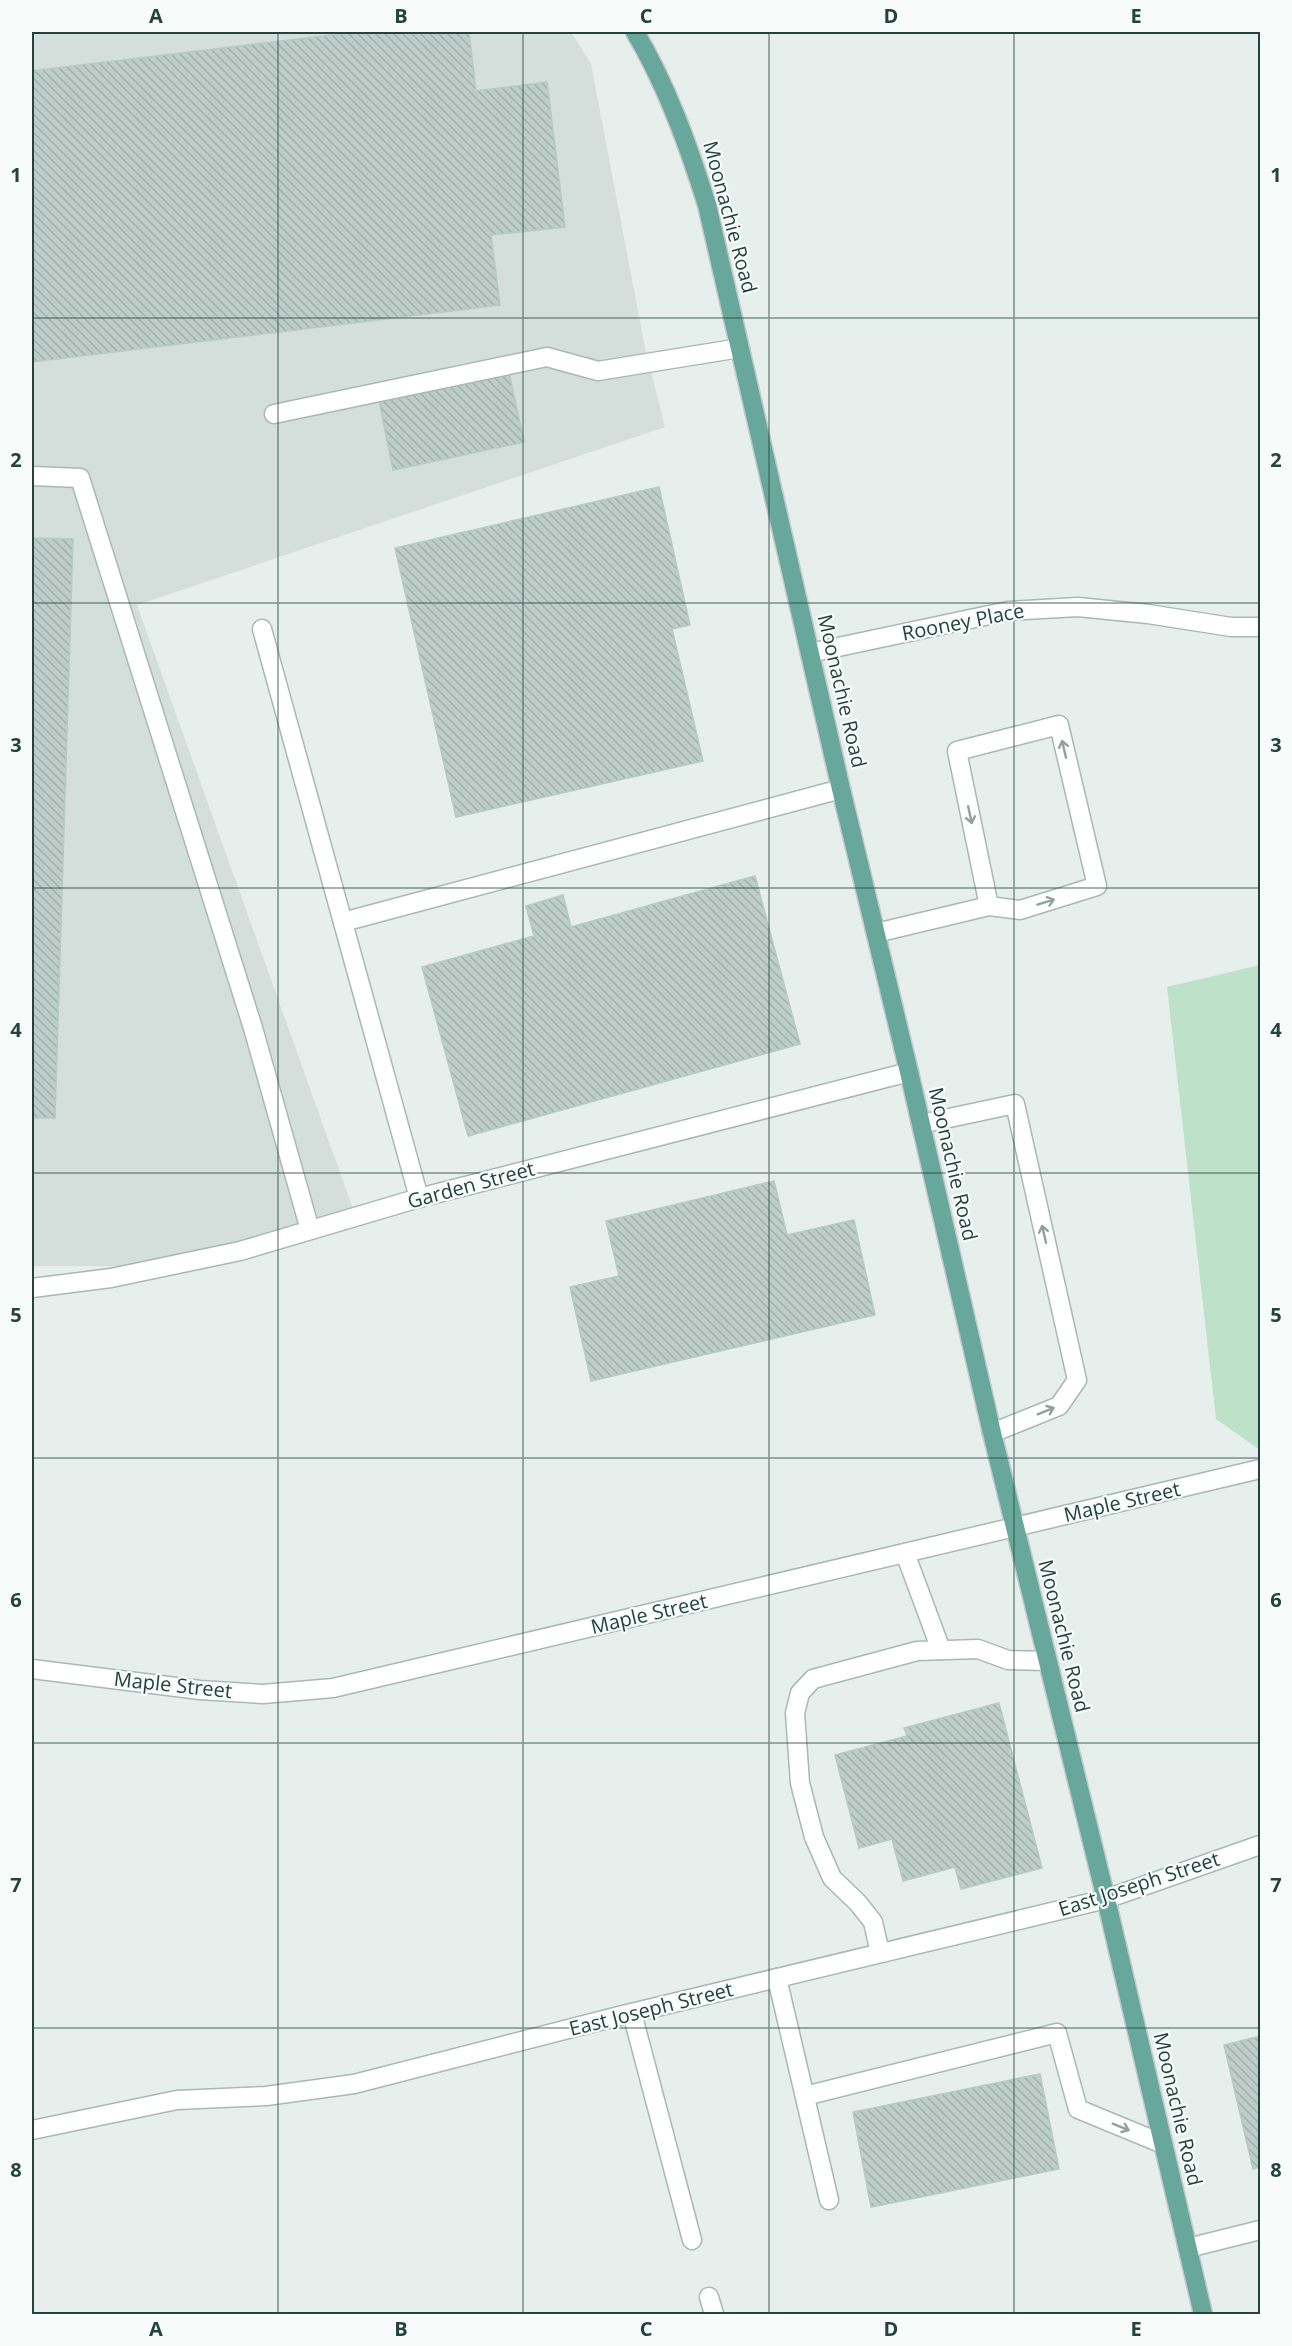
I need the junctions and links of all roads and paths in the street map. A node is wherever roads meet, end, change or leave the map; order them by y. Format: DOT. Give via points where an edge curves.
graph roads {
  1 [pos="635,32"];
  2 [pos="740,348"];
  3 [pos="274,414"];
  4 [pos="32,476"];
  5 [pos="1260,627"];
  6 [pos="262,629"];
  7 [pos="810,653"];
  8 [pos="841,789"];
  9 [pos="988,906"];
  10 [pos="343,922"];
  11 [pos="876,933"];
  12 [pos="909,1072"];
  13 [pos="921,1124"];
  14 [pos="419,1198"];
  15 [pos="310,1230"];
  16 [pos="32,1288"];
  17 [pos="992,1433"];
  18 [pos="1260,1470"];
  19 [pos="1014,1528"];
  20 [pos="905,1553"];
  21 [pos="941,1650"];
  22 [pos="1047,1661"];
  23 [pos="32,1669"];
  24 [pos="1260,1845"];
  25 [pos="1106,1899"];
  26 [pos="880,1953"];
  27 [pos="777,1978"];
  28 [pos="632,2013"];
  29 [pos="805,2096"];
  30 [pos="32,2130"];
  31 [pos="1163,2144"];
  32 [pos="829,2200"];
  33 [pos="1260,2230"];
  34 [pos="692,2240"];
  35 [pos="1188,2248"];
  36 [pos="709,2296"];
  37 [pos="714,2314"];
  38 [pos="1203,2314"];
  1 -- 2 [label="main road, Moonachie Road" via="682,129 708,205"];
  2 -- 3 [label="street" via="598,371 547,357"];
  2 -- 7 [label="main road, Moonachie Road"];
  4 -- 15 [label="street" via="80,478 253,1028"];
  5 -- 7 [label="street, Rooney Place" via="1231,627 1078,607 1031,609"];
  6 -- 10 [label="street"];
  7 -- 8 [label="main road, Moonachie Road"];
  8 -- 10 [label="street"];
  8 -- 11 [label="main road, Moonachie Road"];
  9 -- 9 [label="street, one-way" via="1020,910 1097,886 1059,725 957,751"];
  9 -- 11 [label="street"];
  10 -- 14 [label="street"];
  11 -- 12 [label="main road, Moonachie Road"];
  12 -- 13 [label="main road, Moonachie Road"];
  12 -- 14 [label="street, Garden Street"];
  13 -- 17 [label="main road, Moonachie Road"];
  17 -- 13 [label="street, one-way" via="1059,1406 1077,1380 1015,1104"];
  14 -- 15 [label="street, Garden Street"];
  15 -- 16 [label="street, Garden Street" via="240,1251 111,1278"];
  17 -- 19 [label="main road, Moonachie Road"];
  18 -- 19 [label="street, Maple Street"];
  19 -- 20 [label="street, Maple Street"];
  19 -- 22 [label="main road, Moonachie Road"];
  20 -- 21 [label="street"];
  20 -- 23 [label="street, Maple Street" via="333,1688 263,1694"];
  21 -- 22 [label="street" via="978,1649 1008,1660"];
  21 -- 26 [label="street" via="917,1651 813,1679 800,1693 795,1713 800,1784 814,1837 832,1878 873,1922"];
  22 -- 25 [label="main road, Moonachie Road"];
  24 -- 25 [label="street, East Joseph Street"];
  25 -- 26 [label="street, East Joseph Street"];
  25 -- 31 [label="main road, Moonachie Road"];
  26 -- 27 [label="street, East Joseph Street"];
  27 -- 28 [label="street, East Joseph Street"];
  27 -- 29 [label="street"];
  28 -- 30 [label="street, East Joseph Street" via="354,2084 266,2096 177,2100"];
  28 -- 34 [label="street"];
  29 -- 31 [label="street, one-way" via="1057,2033 1078,2109"];
  29 -- 32 [label="street"];
  31 -- 35 [label="main road, Moonachie Road"];
  33 -- 35 [label="street"];
  35 -- 38 [label="main road, Moonachie Road"];
  36 -- 37 [label="street"];
}
